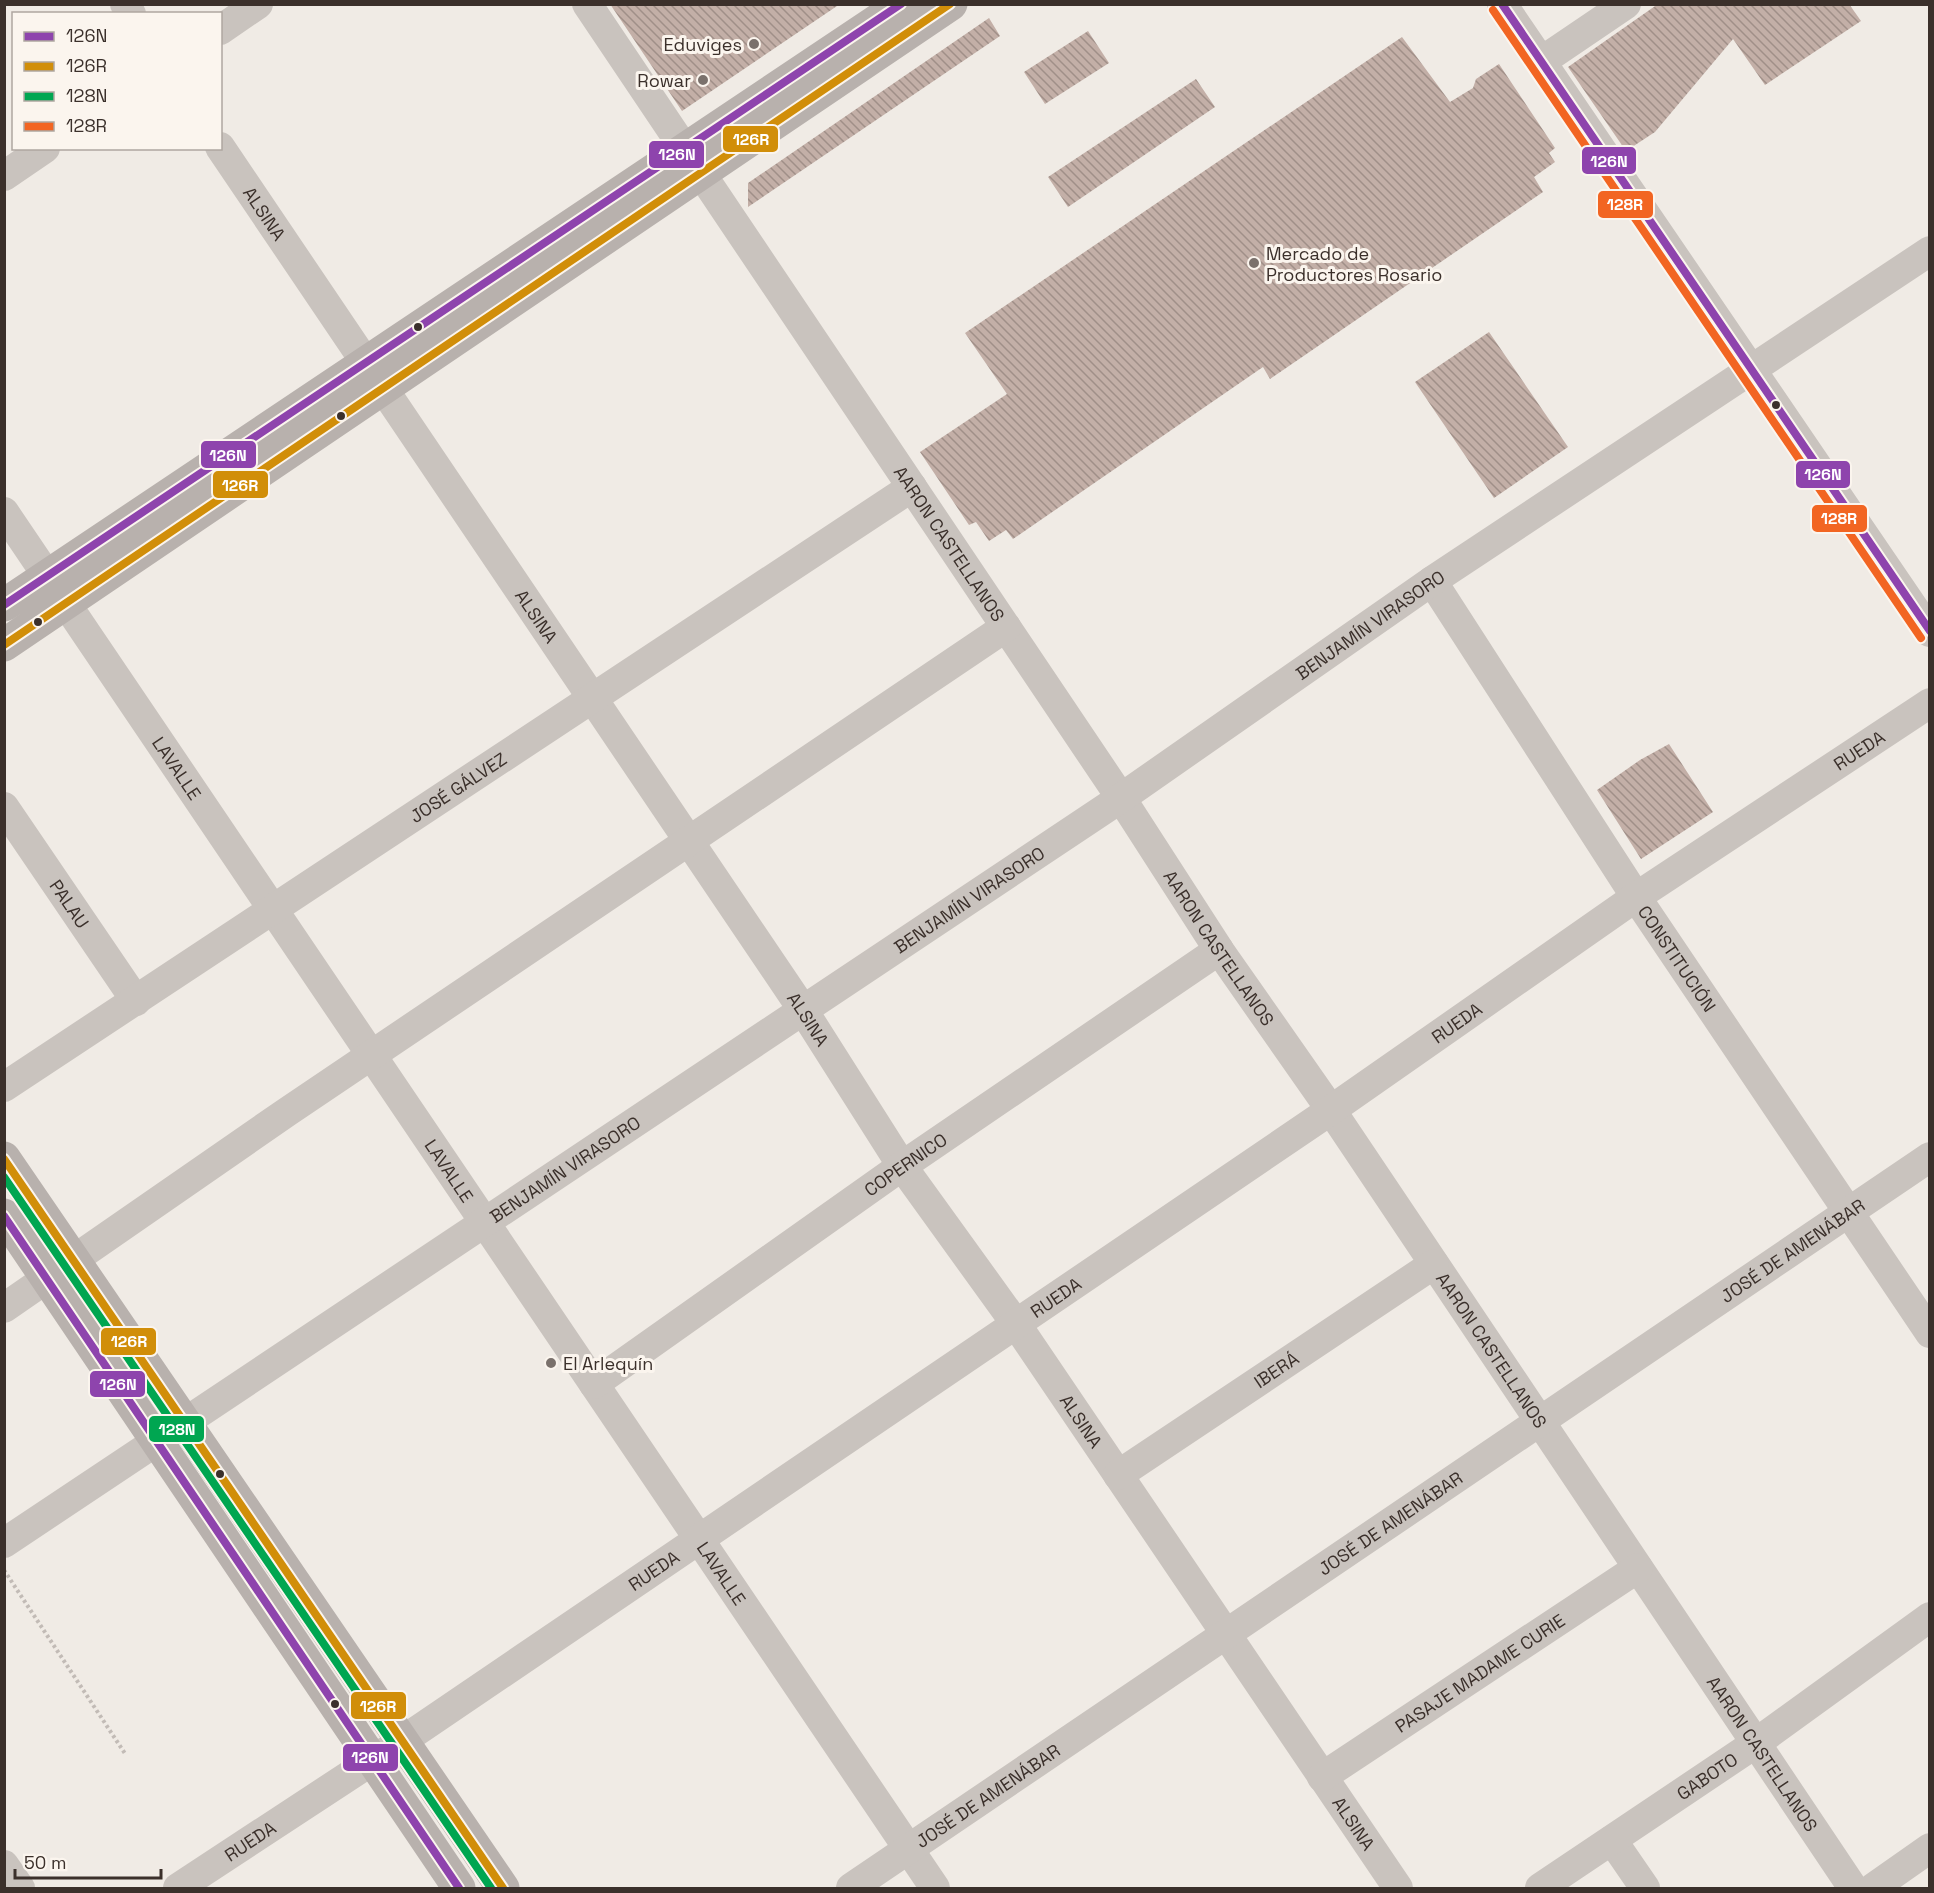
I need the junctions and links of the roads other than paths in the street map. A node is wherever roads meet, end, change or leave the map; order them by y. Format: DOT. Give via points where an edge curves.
graph roads {
  1 [pos="258,4"];
  2 [pos="587,4"];
  3 [pos="902,4"];
  4 [pos="951,4"];
  5 [pos="1502,4"];
  6 [pos="1626,4"];
  7 [pos="222,29"];
  8 [pos="1542,62"];
  9 [pos="42,150"];
  10 [pos="222,150"];
  11 [pos="694,162"];
  12 [pos="4,176"];
  13 [pos="1929,251"];
  14 [pos="366,363"];
  15 [pos="1752,370"];
  16 [pos="384,389"];
  17 [pos="912,487"];
  18 [pos="4,512"];
  19 [pos="48,576"];
  20 [pos="1432,581"];
  21 [pos="66,604"];
  22 [pos="4,605"];
  23 [pos="1006,627"];
  24 [pos="1929,632"];
  25 [pos="4,645"];
  26 [pos="593,699"];
  27 [pos="1929,703"];
  28 [pos="1121,798"];
  29 [pos="4,807"];
  30 [pos="689,841"];
  31 [pos="1636,897"];
  32 [pos="274,911"];
  33 [pos="1219,950"];
  34 [pos="136,1000"];
  35 [pos="803,1010"];
  36 [pos="372,1055"];
  37 [pos="4,1087"];
  38 [pos="1330,1110"];
  39 [pos="1929,1157"];
  40 [pos="4,1158"];
  41 [pos="902,1166"];
  42 [pos="1848,1212"];
  43 [pos="4,1215"];
  44 [pos="485,1222"];
  45 [pos="75,1260"];
  46 [pos="1434,1264"];
  47 [pos="48,1279"];
  48 [pos="4,1308"];
  49 [pos="1016,1324"];
  50 [pos="1929,1333"];
  51 [pos="594,1384"];
  52 [pos="184,1422"];
  53 [pos="1540,1422"];
  54 [pos="156,1441"];
  55 [pos="1118,1475"];
  56 [pos="699,1539"];
  57 [pos="4,1543"];
  58 [pos="1638,1568"];
  59 [pos="1929,1617"];
  60 [pos="1226,1635"];
  61 [pos="402,1740"];
  62 [pos="1756,1743"];
  63 [pos="372,1760"];
  64 [pos="1322,1777"];
  65 [pos="1612,1840"];
  66 [pos="1929,1848"];
  67 [pos="909,1850"];
  68 [pos="4,1865"];
  69 [pos="20,1888"];
  70 [pos="178,1888"];
  71 [pos="459,1888"];
  72 [pos="502,1888"];
  73 [pos="851,1888"];
  74 [pos="935,1888"];
  75 [pos="1398,1888"];
  76 [pos="1540,1888"];
  77 [pos="1645,1888"];
  78 [pos="1853,1888"];
  79 [pos="1873,1888"];
  1 -- 7 [label="street"];
  2 -- 11 [label="street, AARON CASTELLANOS"];
  3 -- 11 [label="main road"];
  4 -- 11 [label="main road"];
  5 -- 8 [label="street"];
  6 -- 8 [label="street"];
  8 -- 15 [label="street"];
  9 -- 12 [label="street"];
  10 -- 14 [label="street, ALSINA"];
  11 -- 14 [label="main road"];
  11 -- 16 [label="main road"];
  11 -- 17 [label="street, AARON CASTELLANOS"];
  13 -- 15 [label="street, BENJAMÍN VIRASORO"];
  14 -- 16 [label="street, ALSINA"];
  14 -- 19 [label="main road"];
  15 -- 20 [label="street, BENJAMÍN VIRASORO"];
  15 -- 24 [label="street"];
  16 -- 21 [label="main road"];
  16 -- 26 [label="street, ALSINA"];
  17 -- 23 [label="street, AARON CASTELLANOS"];
  17 -- 26 [label="street, JOSÉ GÁLVEZ"];
  18 -- 19 [label="street, LAVALLE"];
  19 -- 21 [label="street, LAVALLE"];
  19 -- 22 [label="main road"];
  20 -- 28 [label="street, BENJAMÍN VIRASORO"];
  20 -- 31 [label="street, CONSTITUCIÓN"];
  21 -- 25 [label="main road"];
  21 -- 32 [label="street, LAVALLE"];
  23 -- 28 [label="street, AARON CASTELLANOS"];
  23 -- 30 [label="street"];
  26 -- 30 [label="street, ALSINA"];
  26 -- 32 [label="street, JOSÉ GÁLVEZ"];
  27 -- 31 [label="street, RUEDA"];
  28 -- 33 [label="street, AARON CASTELLANOS"];
  28 -- 35 [label="street, BENJAMÍN VIRASORO"];
  29 -- 34 [label="street, PALAU"];
  30 -- 35 [label="street, ALSINA"];
  30 -- 36 [label="street"];
  31 -- 38 [label="street, RUEDA"];
  31 -- 42 [label="street, CONSTITUCIÓN"];
  32 -- 34 [label="street, JOSÉ GÁLVEZ"];
  32 -- 36 [label="street, LAVALLE"];
  33 -- 38 [label="street, AARON CASTELLANOS"];
  33 -- 41 [label="street, COPERNICO"];
  34 -- 37 [label="street, JOSÉ GÁLVEZ"];
  35 -- 41 [label="street, ALSINA"];
  35 -- 44 [label="street, BENJAMÍN VIRASORO"];
  36 -- 44 [label="street, LAVALLE"];
  36 -- 45 [label="street"];
  38 -- 46 [label="street, AARON CASTELLANOS"];
  38 -- 49 [label="street, RUEDA"];
  39 -- 42 [label="street, JOSÉ DE AMENÁBAR"];
  40 -- 45 [label="main road"];
  41 -- 49 [label="street, ALSINA"];
  41 -- 51 [label="street, COPERNICO"];
  42 -- 50 [label="street, CONSTITUCIÓN"];
  42 -- 53 [label="street, JOSÉ DE AMENÁBAR"];
  43 -- 47 [label="main road"];
  44 -- 51 [label="street, LAVALLE"];
  44 -- 52 [label="street, BENJAMÍN VIRASORO"];
  45 -- 47 [label="street"];
  45 -- 52 [label="main road"];
  46 -- 53 [label="street, AARON CASTELLANOS"];
  46 -- 55 [label="street, IBERÁ"];
  47 -- 48 [label="street"];
  47 -- 54 [label="main road"];
  49 -- 55 [label="street, ALSINA"];
  49 -- 56 [label="street, RUEDA"];
  51 -- 56 [label="street, LAVALLE"];
  52 -- 54 [label="street, BENJAMÍN VIRASORO"];
  52 -- 61 [label="main road"];
  53 -- 58 [label="street, AARON CASTELLANOS"];
  53 -- 60 [label="street, JOSÉ DE AMENÁBAR"];
  54 -- 57 [label="street, BENJAMÍN VIRASORO"];
  54 -- 63 [label="main road"];
  55 -- 60 [label="street, ALSINA"];
  56 -- 61 [label="street, RUEDA"];
  56 -- 67 [label="street, LAVALLE"];
  58 -- 62 [label="street, AARON CASTELLANOS"];
  58 -- 64 [label="street, PASAJE MADAME CURIE"];
  59 -- 62 [label="street, GABOTO"];
  60 -- 64 [label="street, ALSINA"];
  60 -- 67 [label="street, JOSÉ DE AMENÁBAR"];
  61 -- 63 [label="street, RUEDA"];
  61 -- 72 [label="main road"];
  62 -- 65 [label="street, GABOTO"];
  62 -- 78 [label="street, AARON CASTELLANOS"];
  63 -- 70 [label="street, RUEDA"];
  63 -- 71 [label="main road"];
  64 -- 75 [label="street, ALSINA"];
  65 -- 76 [label="street, GABOTO"];
  65 -- 77 [label="street"];
  66 -- 79 [label="street"];
  67 -- 73 [label="street, JOSÉ DE AMENÁBAR"];
  67 -- 74 [label="street, LAVALLE"];
  68 -- 69 [label="street"];
}
